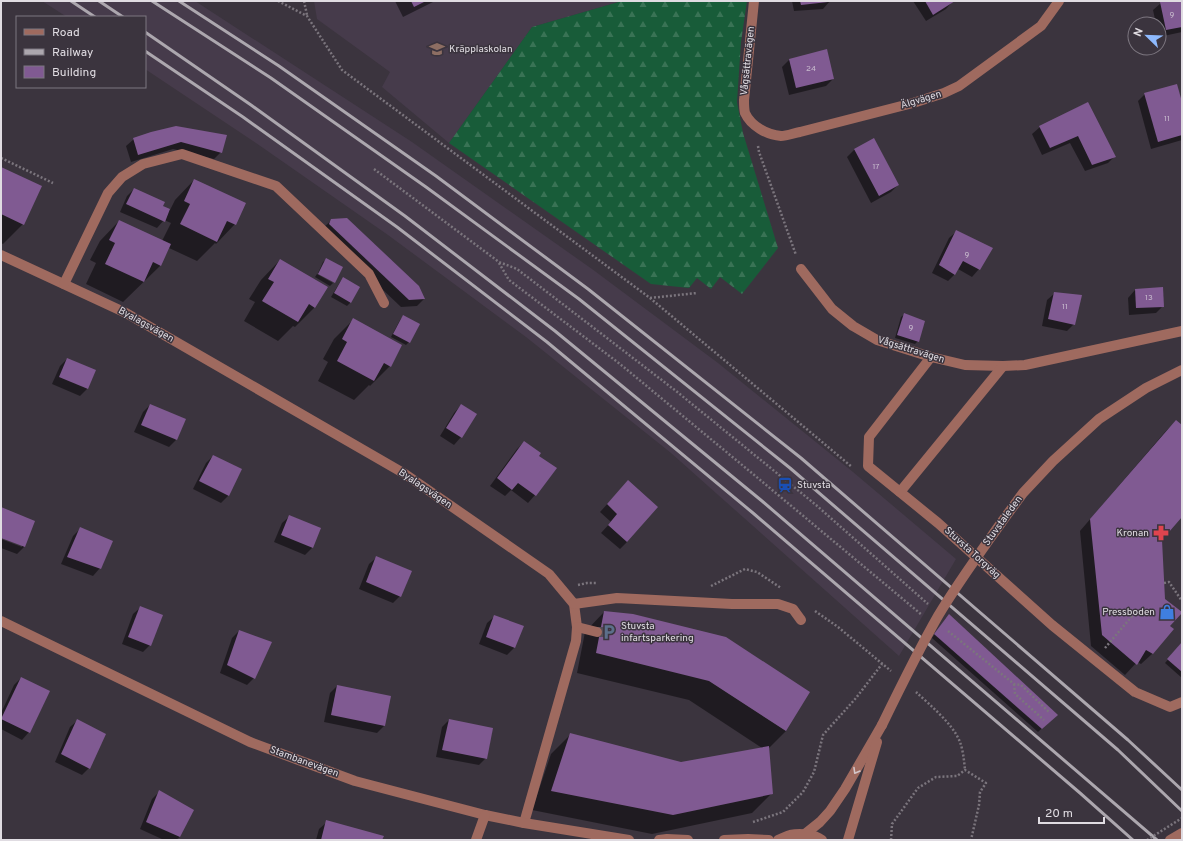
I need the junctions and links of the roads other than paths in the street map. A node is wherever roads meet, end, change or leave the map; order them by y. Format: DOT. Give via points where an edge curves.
graph roads {
  1 [pos="754,1"];
  2 [pos="1059,1"];
  3 [pos="755,126"];
  4 [pos="1,255"];
  5 [pos="801,269"];
  6 [pos="64,284"];
  7 [pos="384,303"];
  8 [pos="1182,331"];
  9 [pos="931,357"];
  10 [pos="1003,366"];
  11 [pos="1182,370"];
  12 [pos="900,492"];
  13 [pos="574,604"];
  14 [pos="801,620"];
  15 [pos="1,621"];
  16 [pos="577,627"];
  17 [pos="597,632"];
  18 [pos="1182,702"];
  19 [pos="882,725"];
  20 [pos="485,815"];
  21 [pos="524,823"];
  22 [pos="1182,833"];
  23 [pos="805,834"];
  24 [pos="738,839"];
  25 [pos="476,840"];
  26 [pos="629,840"];
  27 [pos="660,840"];
  28 [pos="688,840"];
  29 [pos="724,840"];
  30 [pos="769,840"];
  31 [pos="778,840"];
  32 [pos="822,840"];
  33 [pos="848,840"];
  34 [pos="1170,840"];
  1 -- 3 [label="street, Vågsättravägen" via="744,100 745,111"];
  2 -- 3 [label="street, Älgvägen" via="1041,26 959,86 944,93 782,136"];
  4 -- 6 [label="street, Byalagsvägen"];
  5 -- 9 [label="street, Vågsättravägen" via="832,309 853,326 877,340"];
  6 -- 7 [label="street" via="108,193 122,177 143,164 182,154 276,186 369,274"];
  6 -- 13 [label="street, Byalagsvägen" via="126,313 405,474 549,574"];
  8 -- 10 [label="street, Vågsättravägen" via="1031,364"];
  9 -- 10 [label="street, Vågsättravägen" via="965,365"];
  9 -- 12 [label="street, Stuvsta Torgväg" via="868,437 868,466"];
  10 -- 12 [label="street"];
  11 -- 19 [label="street, Stuvstaleden, bridge" via="1146,388 1099,419 1023,493 968,569 938,616"];
  12 -- 18 [label="street, Stuvsta Torgväg" via="1052,624 1135,692 1170,707"];
  13 -- 14 [label="street" via="617,598 778,604 793,609"];
  13 -- 16 [label="street"];
  15 -- 20 [label="street, Stambanevägen" via="250,742 355,781"];
  16 -- 17 [label="street"];
  16 -- 21 [label="street" via="576,641"];
  19 -- 23 [label="street, Stuvstaleden, one-way" via="830,812"];
  19 -- 33 [label="street, Stuvstaleden"];
  20 -- 21 [label="street, Stambanevägen"];
  20 -- 25 [label="street"];
  21 -- 26 [label="street, Stambanevägen"];
  22 -- 34 [label="street"];
  23 -- 31 [label="street" via="790,835"];
  23 -- 32 [label="street"];
  24 -- 29 [label="street"];
  24 -- 30 [label="street"];
  27 -- 28 [label="street"];
}
